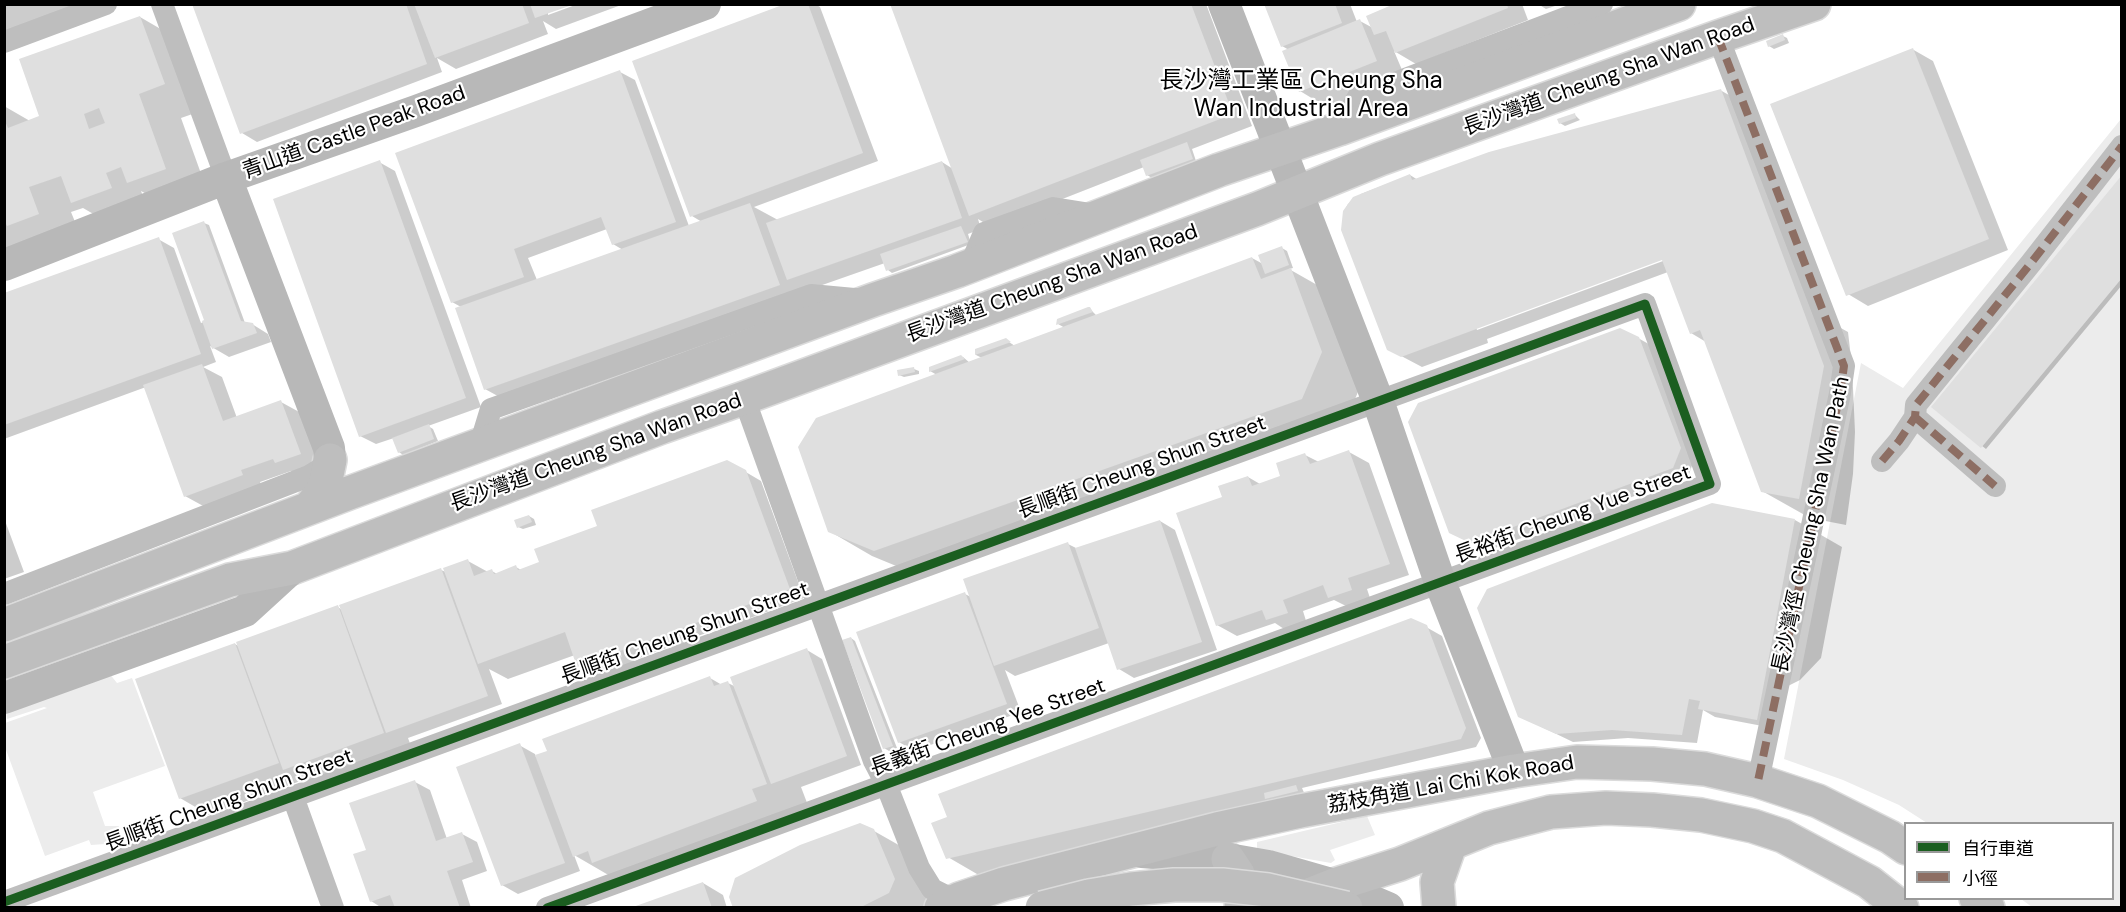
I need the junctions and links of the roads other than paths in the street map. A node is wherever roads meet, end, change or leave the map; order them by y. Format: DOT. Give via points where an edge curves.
graph roads {
  1 [pos="106,4"];
  2 [pos="162,4"];
  3 [pos="1224,4"];
  4 [pos="1602,4"];
  5 [pos="1679,4"];
  6 [pos="1814,4"];
  7 [pos="688,6"];
  8 [pos="1718,37"];
  9 [pos="4,42"];
  10 [pos="1339,129"];
  11 [pos="2121,146"];
  12 [pos="1281,150"];
  13 [pos="226,178"];
  14 [pos="1298,193"];
  15 [pos="4,265"];
  16 [pos="744,398"];
  17 [pos="1378,401"];
  18 [pos="1915,417"];
  19 [pos="330,460"];
  20 [pos="1882,461"];
  21 [pos="1995,486"];
  22 [pos="309,508"];
  23 [pos="292,568"];
  24 [pos="1440,582"];
  25 [pos="4,594"];
  26 [pos="818,605"];
  27 [pos="4,625"];
  28 [pos="4,662"];
  29 [pos="4,698"];
  30 [pos="1514,771"];
  31 [pos="1758,781"];
  32 [pos="886,784"];
  33 [pos="293,797"];
  34 [pos="1551,812"];
  35 [pos="1450,845"];
  36 [pos="1904,847"];
  37 [pos="1129,851"];
  38 [pos="1228,859"];
  39 [pos="1340,896"];
  40 [pos="4,902"];
  41 [pos="950,903"];
  42 [pos="333,908"];
  43 [pos="547,908"];
  44 [pos="1042,908"];
  45 [pos="1241,908"];
  46 [pos="1276,908"];
  47 [pos="1388,908"];
  48 [pos="1439,908"];
  49 [pos="1902,908"];
  1 -- 9 [label="street"];
  2 -- 13 [label="street"];
  3 -- 12 [label="street"];
  4 -- 10 [label="street" via="1358,97"];
  5 -- 10 [label="main road, 長沙灣道 Cheung Sha Wan Road"];
  6 -- 8 [label="main road, 長沙灣道 Cheung Sha Wan Road"];
  7 -- 13 [label="street, 青山道 Castle Peak Road" via="532,69"];
  8 -- 14 [label="main road, 長沙灣道 Cheung Sha Wan Road" via="1366,164"];
  8 -- 31 [label="street, 長沙灣徑 Cheung Sha Wan Path" via="1844,366"];
  10 -- 12 [label="main road, 長沙灣道 Cheung Sha Wan Road"];
  11 -- 18 [label="street" via="1916,405"];
  12 -- 14 [label="street"];
  12 -- 22 [label="main road, 長沙灣道 Cheung Sha Wan Road"];
  13 -- 15 [label="street, 青山道 Castle Peak Road"];
  13 -- 19 [label="street" via="329,448"];
  14 -- 16 [label="main road, 長沙灣道 Cheung Sha Wan Road"];
  14 -- 17 [label="street"];
  16 -- 23 [label="main road, 長沙灣道 Cheung Sha Wan Road"];
  16 -- 26 [label="street"];
  17 -- 24 [label="street"];
  17 -- 24 [label="street, 長裕街 Cheung Yue Street" via="1645,304 1710,484"];
  17 -- 26 [label="street, 長順街 Cheung Shun Street"];
  18 -- 20 [label="street"];
  18 -- 21 [label="street"];
  19 -- 22 [label="main road" via="325,485"];
  19 -- 25 [label="street" via="309,476"];
  22 -- 27 [label="main road, 長沙灣道 Cheung Sha Wan Road"];
  23 -- 28 [label="main road, 長沙灣道 Cheung Sha Wan Road" via="230,580"];
  23 -- 29 [label="street, 長沙灣道 Cheung Sha Wan Road" via="245,611"];
  24 -- 30 [label="street"];
  24 -- 32 [label="street, 長義街 Cheung Yee Street"];
  26 -- 32 [label="street" via="873,761"];
  26 -- 33 [label="street, 長順街 Cheung Shun Street"];
  30 -- 31 [label="main road, 荔枝角道 Lai Chi Kok Road" via="1577,762 1652,764"];
  30 -- 34 [label="main road" via="1526,789"];
  30 -- 37 [label="main road, 荔枝角道 Lai Chi Kok Road" via="1300,811"];
  31 -- 36 [label="main road, 荔枝角道 Lai Chi Kok Road" via="1818,801"];
  32 -- 41 [label="street" via="925,880"];
  32 -- 43 [label="street, 長義街 Cheung Yee Street"];
  33 -- 40 [label="street, 長順街 Cheung Shun Street"];
  33 -- 42 [label="street"];
  34 -- 35 [label="main road, 荔枝角道 Lai Chi Kok Road" via="1489,828"];
  34 -- 49 [label="main road, 荔枝角道 Lai Chi Kok Road" via="1652,810 1753,826 1783,836 1860,877"];
  35 -- 39 [label="main road, 荔枝角道 Lai Chi Kok Road" via="1400,864"];
  35 -- 48 [label="main road" via="1437,882"];
  37 -- 38 [label="street, 荔枝角道 Lai Chi Kok Road"];
  37 -- 41 [label="main road, 荔枝角道 Lai Chi Kok Road" via="1004,884"];
  38 -- 39 [label="street, 荔枝角道 Lai Chi Kok Road" via="1268,866"];
  38 -- 45 [label="main road" via="1243,890"];
  39 -- 44 [label="main road, bridge" via="1222,885 1174,885 1089,896"];
  39 -- 46 [label="main road, 荔枝角道 Lai Chi Kok Road"];
  39 -- 47 [label="street"];
}
